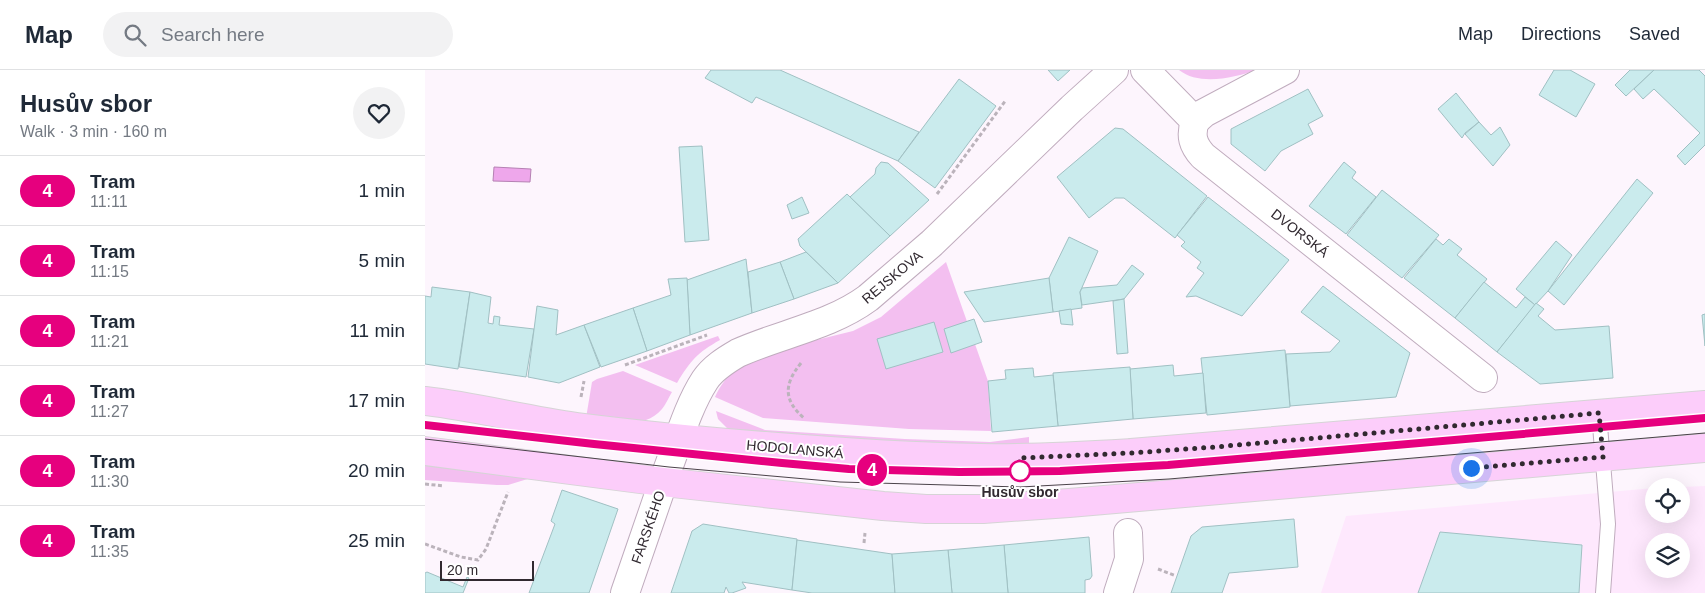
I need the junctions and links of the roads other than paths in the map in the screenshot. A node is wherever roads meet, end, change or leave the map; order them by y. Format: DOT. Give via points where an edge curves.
graph roads {
  1 [pos="1114,70"];
  2 [pos="1145,70"];
  3 [pos="1285,70"];
  4 [pos="1195,121"];
  5 [pos="1483,378"];
  6 [pos="425,401"];
  7 [pos="1705,405"];
  8 [pos="1599,413"];
  9 [pos="1705,448"];
  10 [pos="425,451"];
  11 [pos="1603,457"];
  12 [pos="670,460"];
  13 [pos="1128,533"];
  14 [pos="625,593"];
  15 [pos="1118,593"];
  16 [pos="1603,593"];
  1 -- 12 [label="street, REJSKOVA" via="932,243 868,298 847,312 746,349 720,365 705,380"];
  2 -- 4 [label="street"];
  3 -- 4 [label="street" via="1204,113"];
  4 -- 5 [label="street, DVORSKÁ" via="1192,138 1203,156"];
  6 -- 12 [label="main road, HODOLANSKÁ" via="577,427"];
  7 -- 8 [label="main road, HODOLANSKÁ"];
  8 -- 11 [label="lane"];
  8 -- 12 [label="main road, HODOLANSKÁ" via="1225,446 1057,457"];
  9 -- 11 [label="main road"];
  10 -- 12 [label="main road"];
  11 -- 12 [label="main road" via="983,509 883,506"];
  11 -- 16 [label="lane" via="1608,524"];
  12 -- 14 [label="street, FARSKÉHO"];
  13 -- 15 [label="street" via="1129,558"];
}
